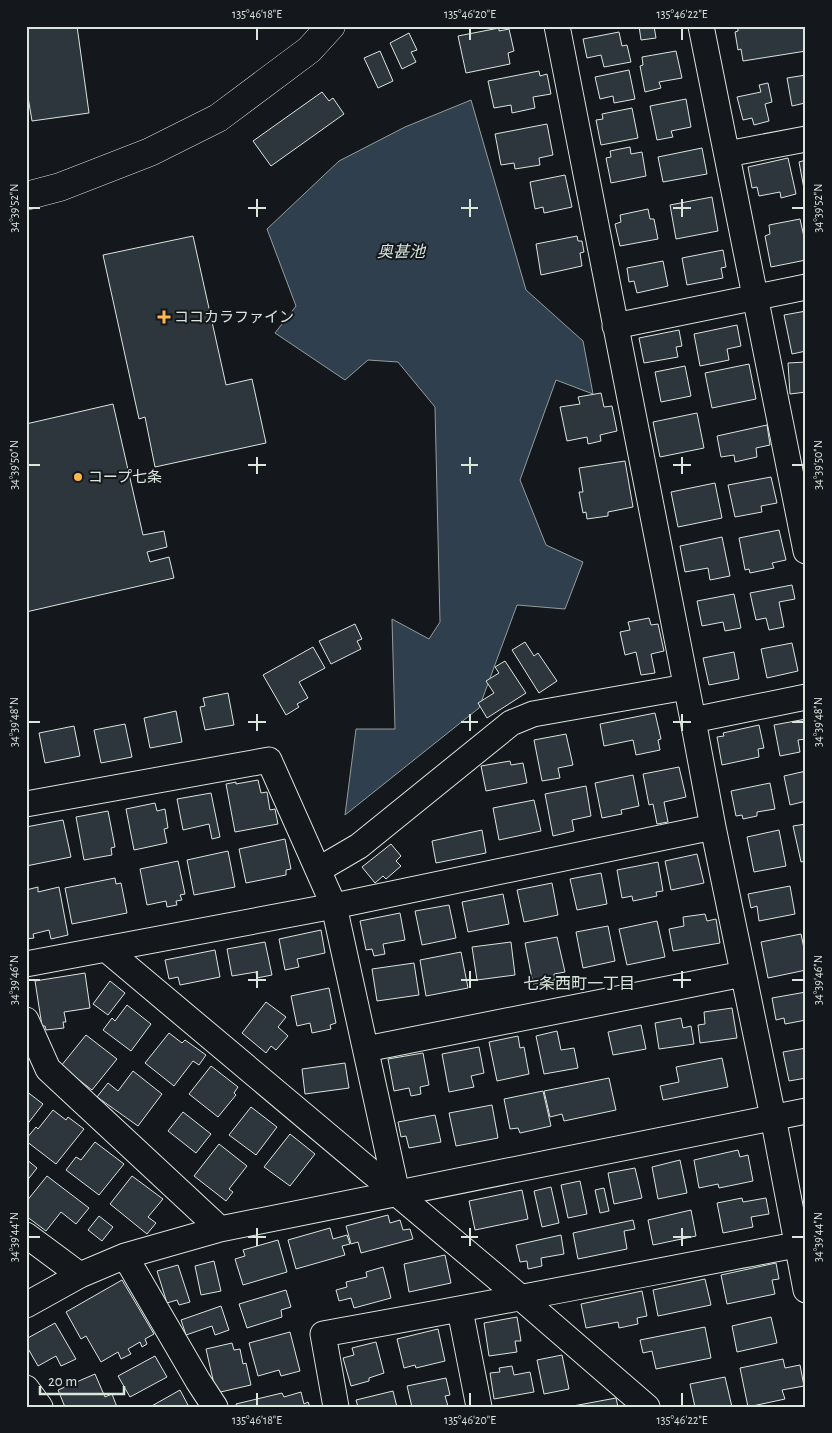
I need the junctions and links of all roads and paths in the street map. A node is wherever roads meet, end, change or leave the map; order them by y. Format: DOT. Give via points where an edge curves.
graph roads {
  1 [pos="331,26"];
  2 [pos="557,26"];
  3 [pos="700,26"];
  4 [pos="806,139"];
  5 [pos="727,154"];
  6 [pos="26,196"];
  7 [pos="806,287"];
  8 [pos="756,298"];
  9 [pos="615,326"];
  10 [pos="806,551"];
  11 [pos="686,686"];
  12 [pos="806,697"];
  13 [pos="693,720"];
  14 [pos="26,804"];
  15 [pos="713,827"];
  16 [pos="318,870"];
  17 [pos="334,906"];
  18 [pos="107,950"];
  19 [pos="26,964"];
  20 [pos="743,974"];
  21 [pos="28,1027"];
  22 [pos="366,1049"];
  23 [pos="806,1111"];
  24 [pos="773,1118"];
  25 [pos="397,1193"];
  26 [pos="220,1229"];
  27 [pos="26,1235"];
  28 [pos="796,1245"];
  29 [pos="125,1256"];
  30 [pos="80,1275"];
  31 [pos="806,1290"];
  32 [pos="520,1297"];
  33 [pos="26,1305"];
  34 [pos="460,1310"];
  35 [pos="26,1388"];
  36 [pos="40,1407"];
  37 [pos="215,1407"];
  38 [pos="336,1407"];
  39 [pos="479,1407"];
  40 [pos="648,1407"];
  1 -- 6 [label="street" via="309,50 218,118 150,152 60,187"];
  2 -- 9 [label="street"];
  3 -- 5 [label="street"];
  4 -- 5 [label="street"];
  5 -- 8 [label="street"];
  7 -- 8 [label="street"];
  8 -- 9 [label="street"];
  8 -- 10 [label="street"];
  9 -- 11 [label="street"];
  11 -- 13 [label="street"];
  11 -- 16 [label="street" via="533,714 511,723 359,846"];
  12 -- 13 [label="street"];
  13 -- 15 [label="street"];
  14 -- 16 [label="street" via="269,760"];
  15 -- 17 [label="street"];
  15 -- 20 [label="street"];
  16 -- 17 [label="street"];
  17 -- 18 [label="street"];
  17 -- 22 [label="street"];
  18 -- 19 [label="street"];
  18 -- 25 [label="street"];
  20 -- 22 [label="street"];
  20 -- 24 [label="street"];
  21 -- 26 [label="street" via="48,1069"];
  22 -- 25 [label="street"];
  23 -- 24 [label="street"];
  24 -- 25 [label="street"];
  24 -- 28 [label="street"];
  25 -- 26 [label="street"];
  25 -- 32 [label="street"];
  26 -- 29 [label="street"];
  27 -- 30 [label="street"];
  28 -- 31 [label="street"];
  28 -- 32 [label="street"];
  29 -- 30 [label="street"];
  29 -- 37 [label="street"];
  30 -- 33 [label="street"];
  32 -- 34 [label="street"];
  32 -- 40 [label="street"];
  34 -- 38 [label="street" via="323,1334"];
  34 -- 39 [label="street"];
  35 -- 36 [label="street"];
}
